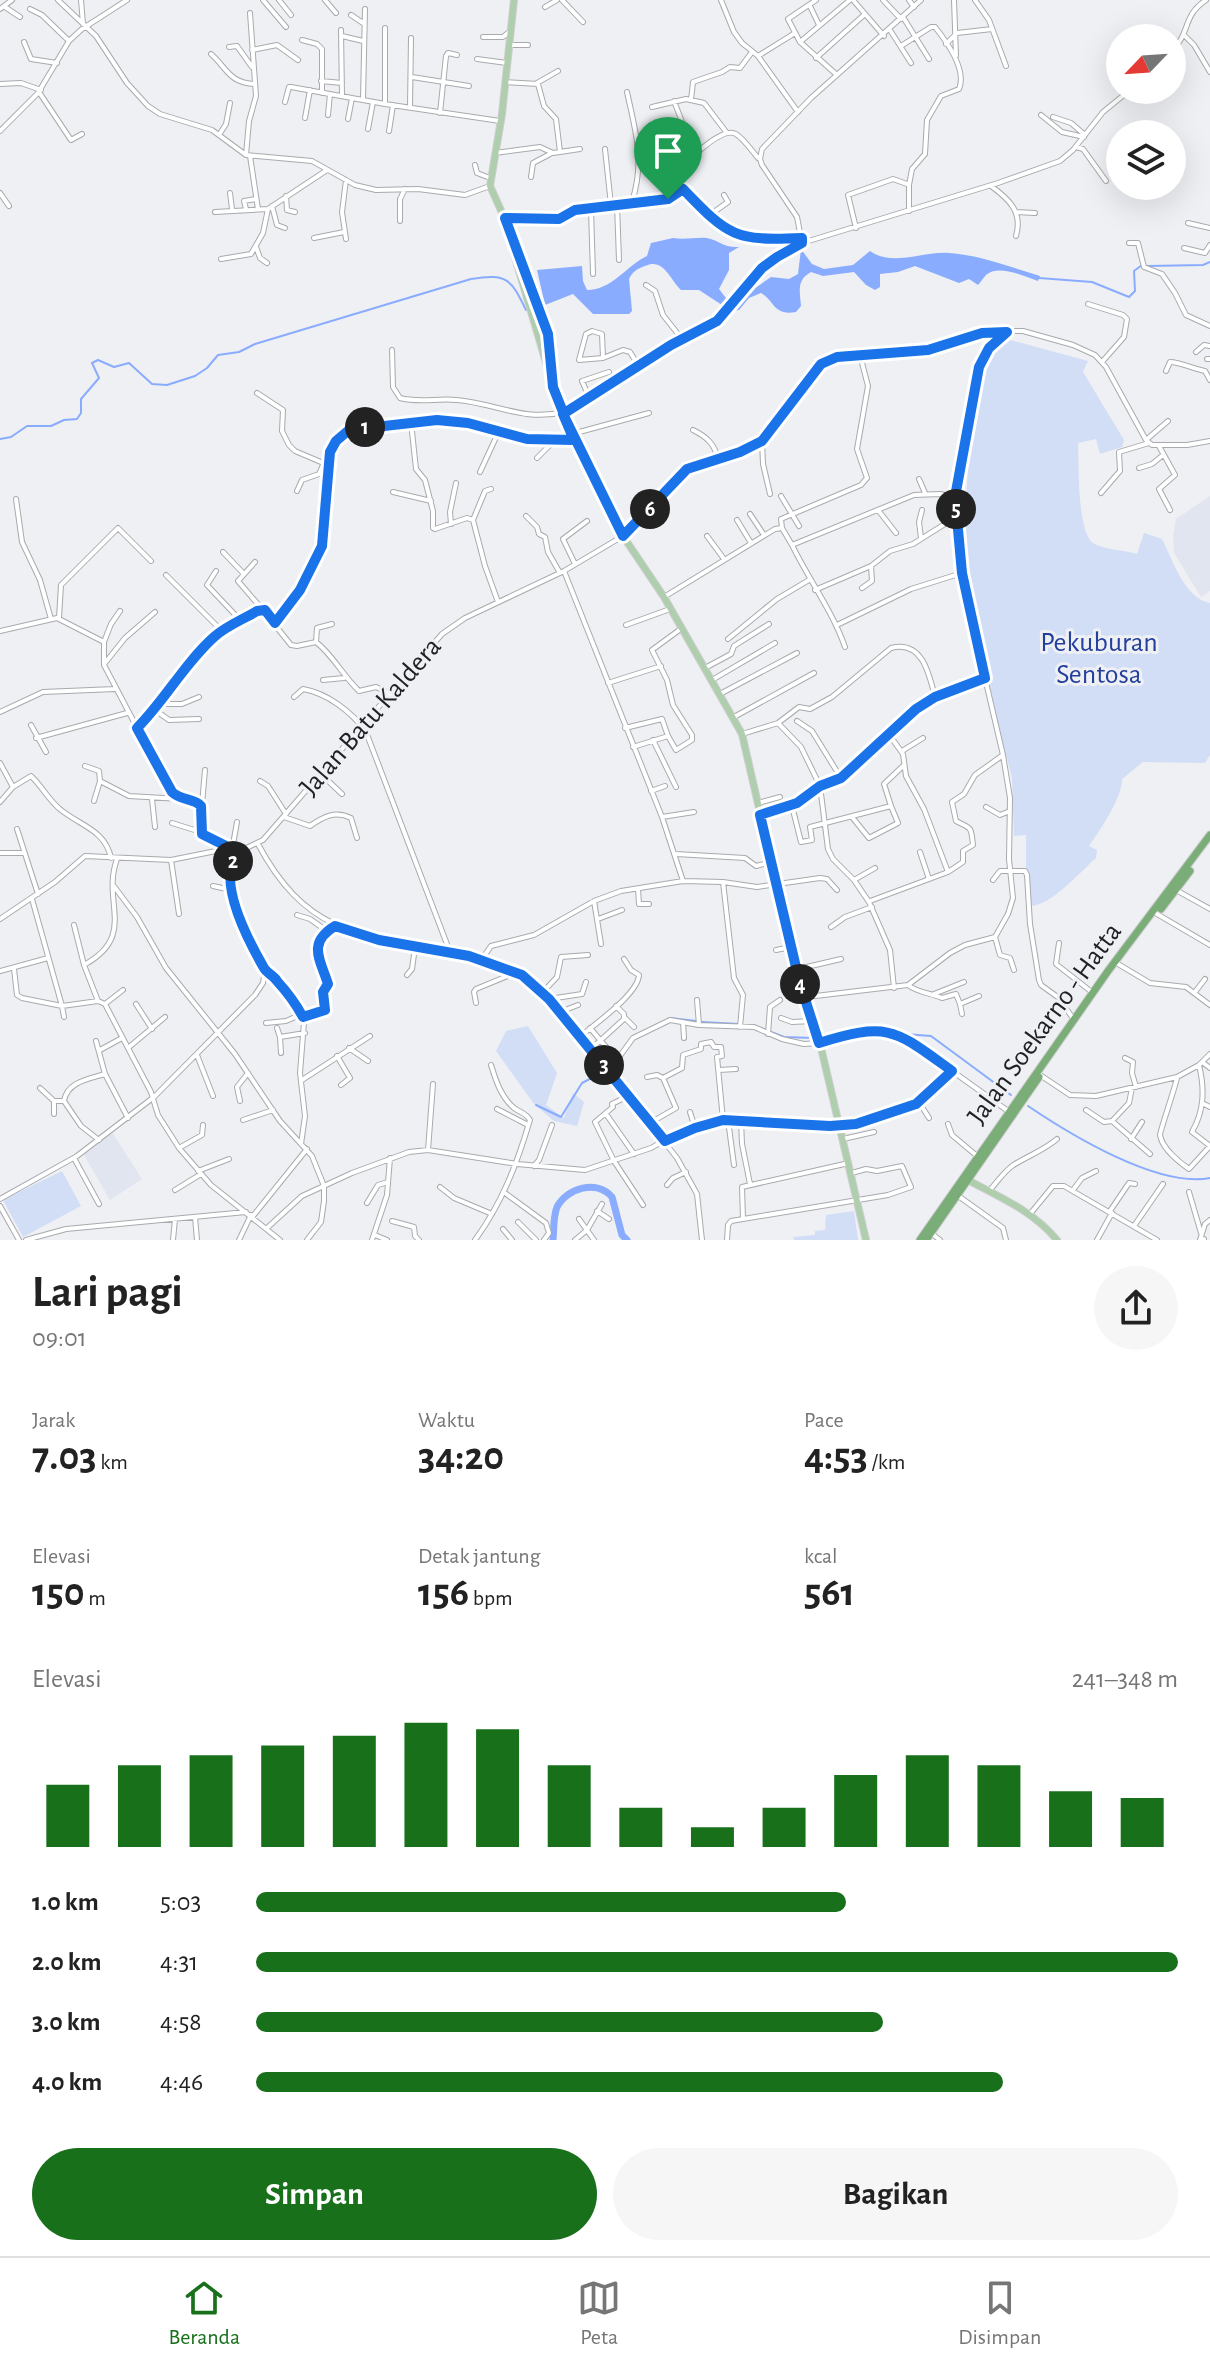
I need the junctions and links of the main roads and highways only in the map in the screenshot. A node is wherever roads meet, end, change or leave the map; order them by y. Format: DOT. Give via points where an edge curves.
graph roads {
  1 [pos="514,0"];
  2 [pos="503,217"];
  3 [pos="552,382"];
  4 [pos="1210,835"];
  5 [pos="1210,843"];
  6 [pos="1148,923"];
  7 [pos="1011,1112"];
  8 [pos="966,1178"];
  9 [pos="929,1237"];
  10 [pos="866,1240"];
  11 [pos="920,1240"];
  12 [pos="1057,1240"];
  1 -- 2 [label="main road" via="490,182"];
  2 -- 3 [label="main road"];
  2 -- 3 [label="main road" via="550,342"];
  3 -- 10 [label="main road" via="623,536 742,734"];
  4 -- 6 [label="highway, Jalan Soekarno - Hatta"];
  5 -- 6 [label="highway, Jalan Soekarno - Hatta"];
  6 -- 7 [label="highway, Jalan Soekarno - Hatta"];
  6 -- 7 [label="highway, Jalan Soekarno - Hatta"];
  7 -- 8 [label="highway, Jalan Soekarno - Hatta"];
  7 -- 8 [label="highway, Jalan Soekarno - Hatta"];
  8 -- 9 [label="highway, Jalan Soekarno - Hatta"];
  8 -- 11 [label="highway, Jalan Soekarno - Hatta"];
  8 -- 12 [label="main road" via="1030,1214"];
}
